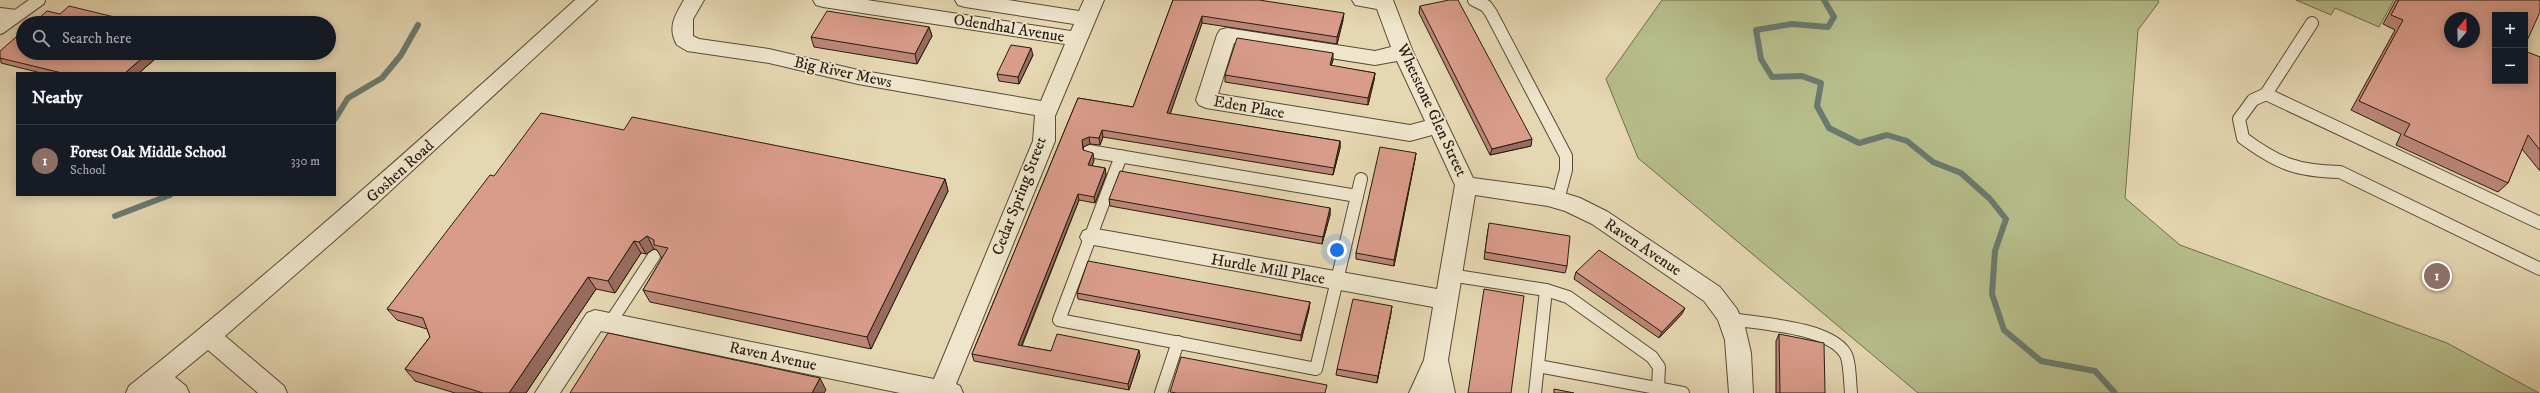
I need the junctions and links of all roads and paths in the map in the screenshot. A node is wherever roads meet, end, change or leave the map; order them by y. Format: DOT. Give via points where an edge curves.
graph roads {
  1 [pos="39,0"];
  2 [pos="587,0"];
  3 [pos="694,0"];
  4 [pos="823,0"];
  5 [pos="965,0"];
  6 [pos="1362,0"];
  7 [pos="1474,0"];
  8 [pos="1388,2"];
  9 [pos="0,14"];
  10 [pos="16,16"];
  11 [pos="1086,19"];
  12 [pos="2312,23"];
  13 [pos="0,28"];
  14 [pos="1403,52"];
  15 [pos="2266,94"];
  16 [pos="1048,110"];
  17 [pos="1438,126"];
  18 [pos="1089,151"];
  19 [pos="1121,156"];
  20 [pos="1361,179"];
  21 [pos="1466,185"];
  22 [pos="1357,196"];
  23 [pos="1558,200"];
  24 [pos="2540,223"];
  25 [pos="1091,237"];
  26 [pos="654,256"];
  27 [pos="2540,269"];
  28 [pos="1450,275"];
  29 [pos="1336,282"];
  30 [pos="1546,290"];
  31 [pos="1445,300"];
  32 [pos="1732,319"];
  33 [pos="603,321"];
  34 [pos="208,336"];
  35 [pos="1178,342"];
  36 [pos="1436,360"];
  37 [pos="1538,366"];
  38 [pos="157,378"];
  39 [pos="1658,388"];
  40 [pos="946,392"];
  41 [pos="138,393"];
  42 [pos="177,393"];
  43 [pos="275,393"];
  44 [pos="547,393"];
  45 [pos="1161,393"];
  46 [pos="1421,393"];
  47 [pos="1443,393"];
  48 [pos="1535,393"];
  49 [pos="1683,393"];
  50 [pos="1741,393"];
  51 [pos="1851,393"];
  1 -- 10 [label="lane"];
  2 -- 34 [label="street, Goshen Road" via="368,200"];
  3 -- 16 [label="street, Big River Mews" via="680,29 684,40 694,46 769,56 858,77"];
  4 -- 11 [label="street, Odendhal Avenue"];
  5 -- 11 [label="street, Odendhal Avenue"];
  6 -- 8 [label="street, Whetstone Glen Street"];
  7 -- 23 [label="lane" via="1486,6 1491,13 1566,156 1566,170"];
  8 -- 14 [label="street, Whetstone Glen Street"];
  9 -- 10 [label="lane"];
  10 -- 13 [label="lane"];
  11 -- 16 [label="street, Cedar Spring Street"];
  12 -- 15 [label="lane"];
  14 -- 17 [label="street, Whetstone Glen Street"];
  14 -- 17 [label="street, Eden Place" via="1375,58 1227,35 1206,100 1410,133"];
  15 -- 24 [label="lane"];
  15 -- 27 [label="lane" via="2253,100 2240,120 2243,138 2267,156 2307,171 2340,172"];
  16 -- 40 [label="street, Cedar Spring Street" via="1044,141"];
  17 -- 21 [label="street, Whetstone Glen Street"];
  18 -- 19 [label="lane"];
  19 -- 22 [label="lane"];
  19 -- 25 [label="lane"];
  20 -- 22 [label="lane"];
  21 -- 23 [label="street, Raven Avenue"];
  21 -- 28 [label="street, Whetstone Glen Street"];
  22 -- 29 [label="lane"];
  23 -- 32 [label="street, Raven Avenue" via="1600,218 1712,294"];
  25 -- 29 [label="street, Hurdle Mill Place"];
  25 -- 35 [label="lane" via="1059,320"];
  26 -- 33 [label="lane"];
  28 -- 30 [label="lane"];
  28 -- 31 [label="street, Whetstone Glen Street"];
  29 -- 31 [label="street, Hurdle Mill Place"];
  29 -- 35 [label="lane" via="1316,369"];
  30 -- 37 [label="lane"];
  30 -- 39 [label="lane" via="1568,297 1652,356 1659,367"];
  31 -- 36 [label="street, Whetstone Glen Street"];
  32 -- 50 [label="street, Raven Avenue" via="1738,340"];
  32 -- 51 [label="lane" via="1808,332 1832,340 1846,354"];
  33 -- 40 [label="street, Raven Avenue"];
  33 -- 44 [label="street"];
  34 -- 38 [label="street, Goshen Road"];
  34 -- 43 [label="street"];
  35 -- 45 [label="lane"];
  36 -- 46 [label="street, Whetstone Glen Street"];
  36 -- 47 [label="street, Whetstone Glen Street"];
  37 -- 39 [label="lane"];
  37 -- 48 [label="lane"];
  38 -- 41 [label="street, Goshen Road"];
  38 -- 42 [label="street"];
  39 -- 49 [label="lane"];
}
